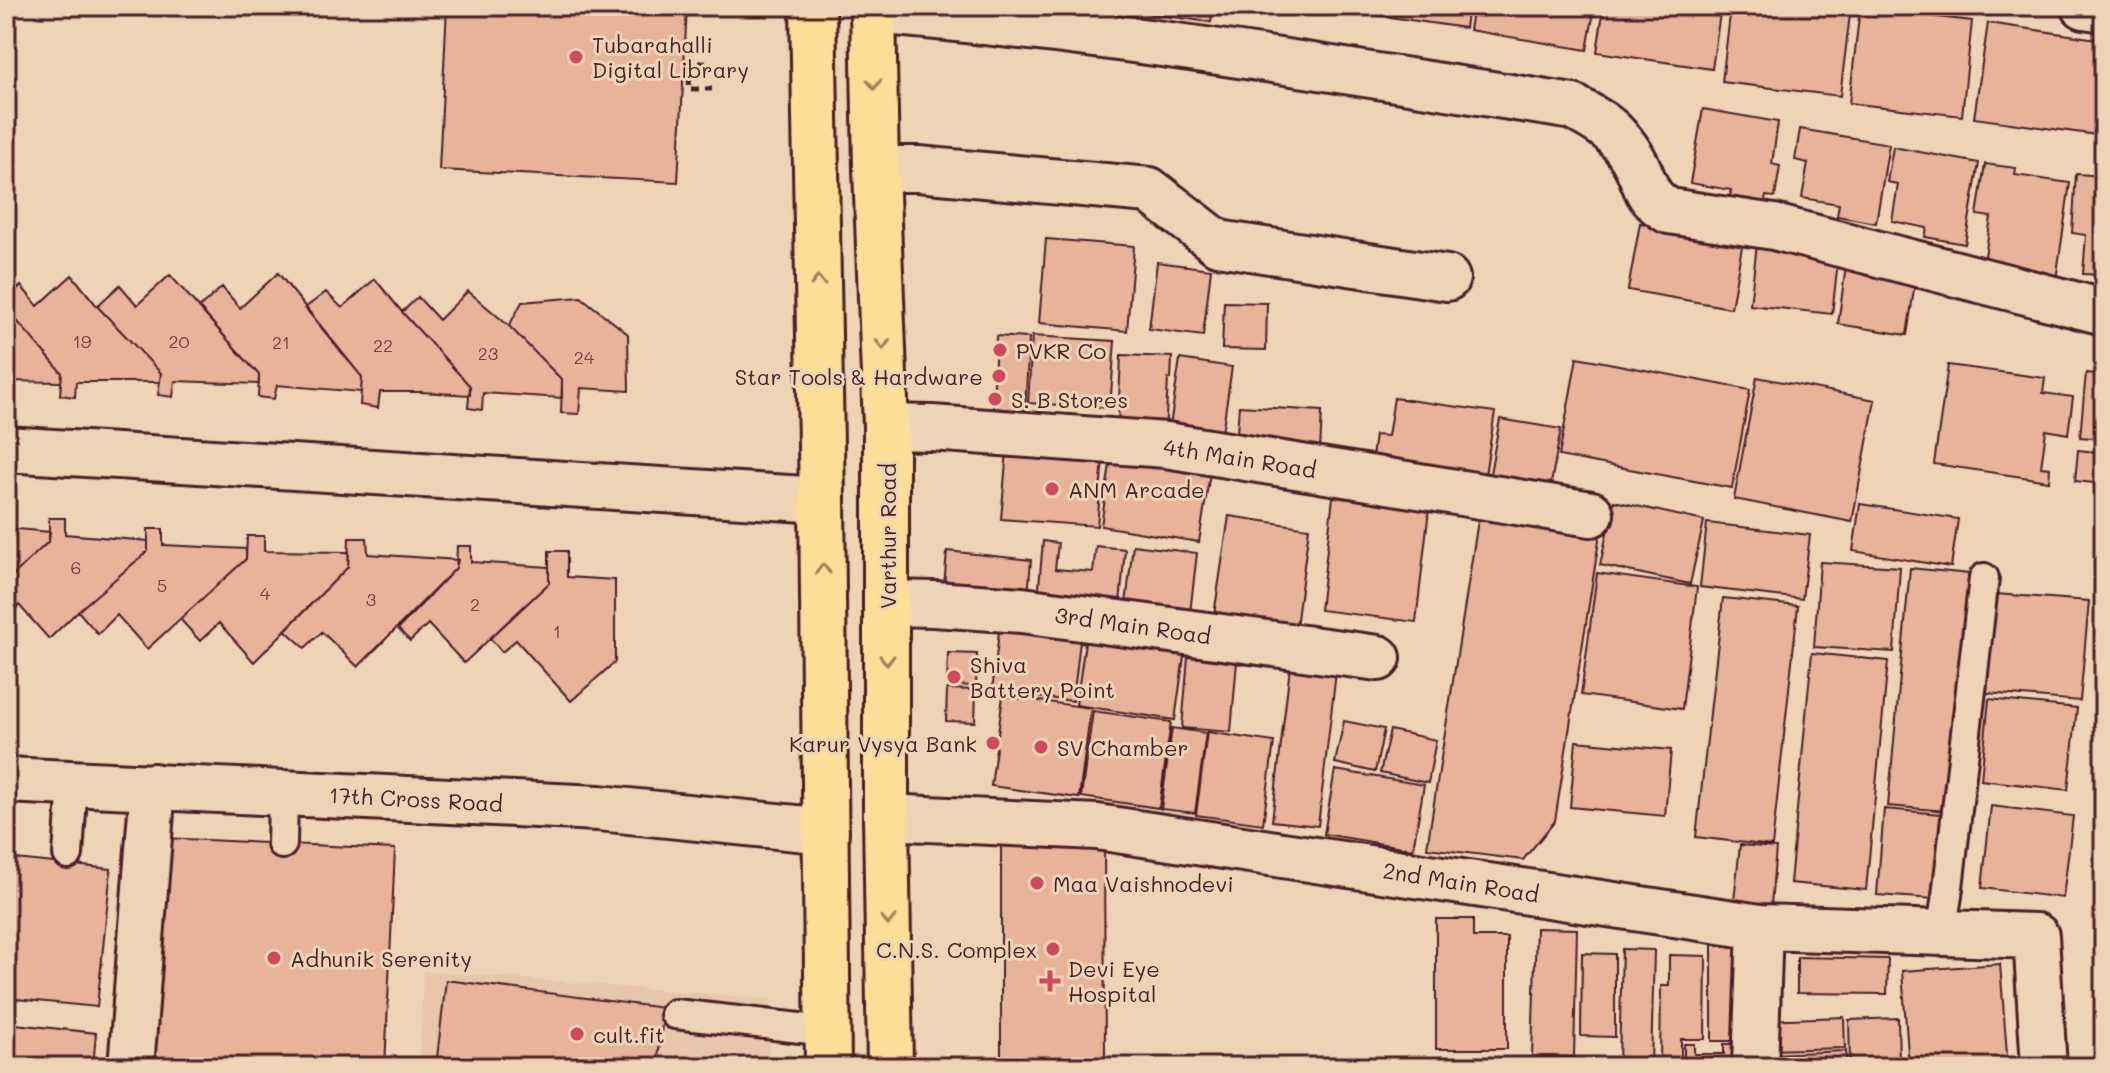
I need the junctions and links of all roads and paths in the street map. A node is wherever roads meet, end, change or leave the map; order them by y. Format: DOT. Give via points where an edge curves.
graph roads {
  1 [pos="813,6"];
  2 [pos="2084,6"];
  3 [pos="873,9"];
  4 [pos="2104,9"];
  5 [pos="712,63"];
  6 [pos="712,89"];
  7 [pos="876,169"];
  8 [pos="1447,278"];
  9 [pos="2104,312"];
  10 [pos="886,427"];
  11 [pos="6,449"];
  12 [pos="822,500"];
  13 [pos="1591,514"];
  14 [pos="1984,578"];
  15 [pos="887,603"];
  16 [pos="1378,658"];
  17 [pos="6,780"];
  18 [pos="73,783"];
  19 [pos="153,786"];
  20 [pos="283,793"];
  21 [pos="886,817"];
  22 [pos="826,831"];
  23 [pos="282,844"];
  24 [pos="68,854"];
  25 [pos="1760,927"];
  26 [pos="1941,932"];
  27 [pos="675,1014"];
  28 [pos="827,1049"];
  29 [pos="131,1067"];
  30 [pos="890,1067"];
  31 [pos="1755,1067"];
  32 [pos="2044,1067"];
  12 -- 1 [label="main road, one-way"];
  2 -- 4 [label="street"];
  3 -- 7 [label="main road, Varthur Road, one-way"];
  3 -- 9 [label="street" via="1064,31 1573,107 1615,134 1636,164 1646,191 1669,211 1774,227"];
  5 -- 6 [label="path" via="687,63 689,89"];
  7 -- 8 [label="street" via="1149,190 1218,243"];
  7 -- 10 [label="main road, Varthur Road, one-way"];
  10 -- 13 [label="street, 4th Main Road" via="1166,445"];
  10 -- 15 [label="main road, Varthur Road"];
  11 -- 12 [label="street"];
  22 -- 12 [label="main road, one-way"];
  14 -- 26 [label="lane"];
  15 -- 16 [label="street, 3rd Main Road" via="1022,610"];
  15 -- 21 [label="main road, Varthur Road, one-way"];
  17 -- 18 [label="street, 17th Cross Road"];
  18 -- 19 [label="street, 17th Cross Road"];
  18 -- 24 [label="lane"];
  19 -- 20 [label="street, 17th Cross Road"];
  19 -- 29 [label="street"];
  20 -- 22 [label="street, 17th Cross Road" via="599,808"];
  20 -- 23 [label="lane"];
  21 -- 25 [label="street, 2nd Main Road" via="1097,827"];
  21 -- 30 [label="main road, Varthur Road, one-way"];
  22 -- 28 [label="main road"];
  25 -- 26 [label="street, 2nd Main Road"];
  25 -- 31 [label="street"];
  26 -- 32 [label="street, 2nd Main Road" via="2036,936"];
  27 -- 28 [label="lane"];
}
